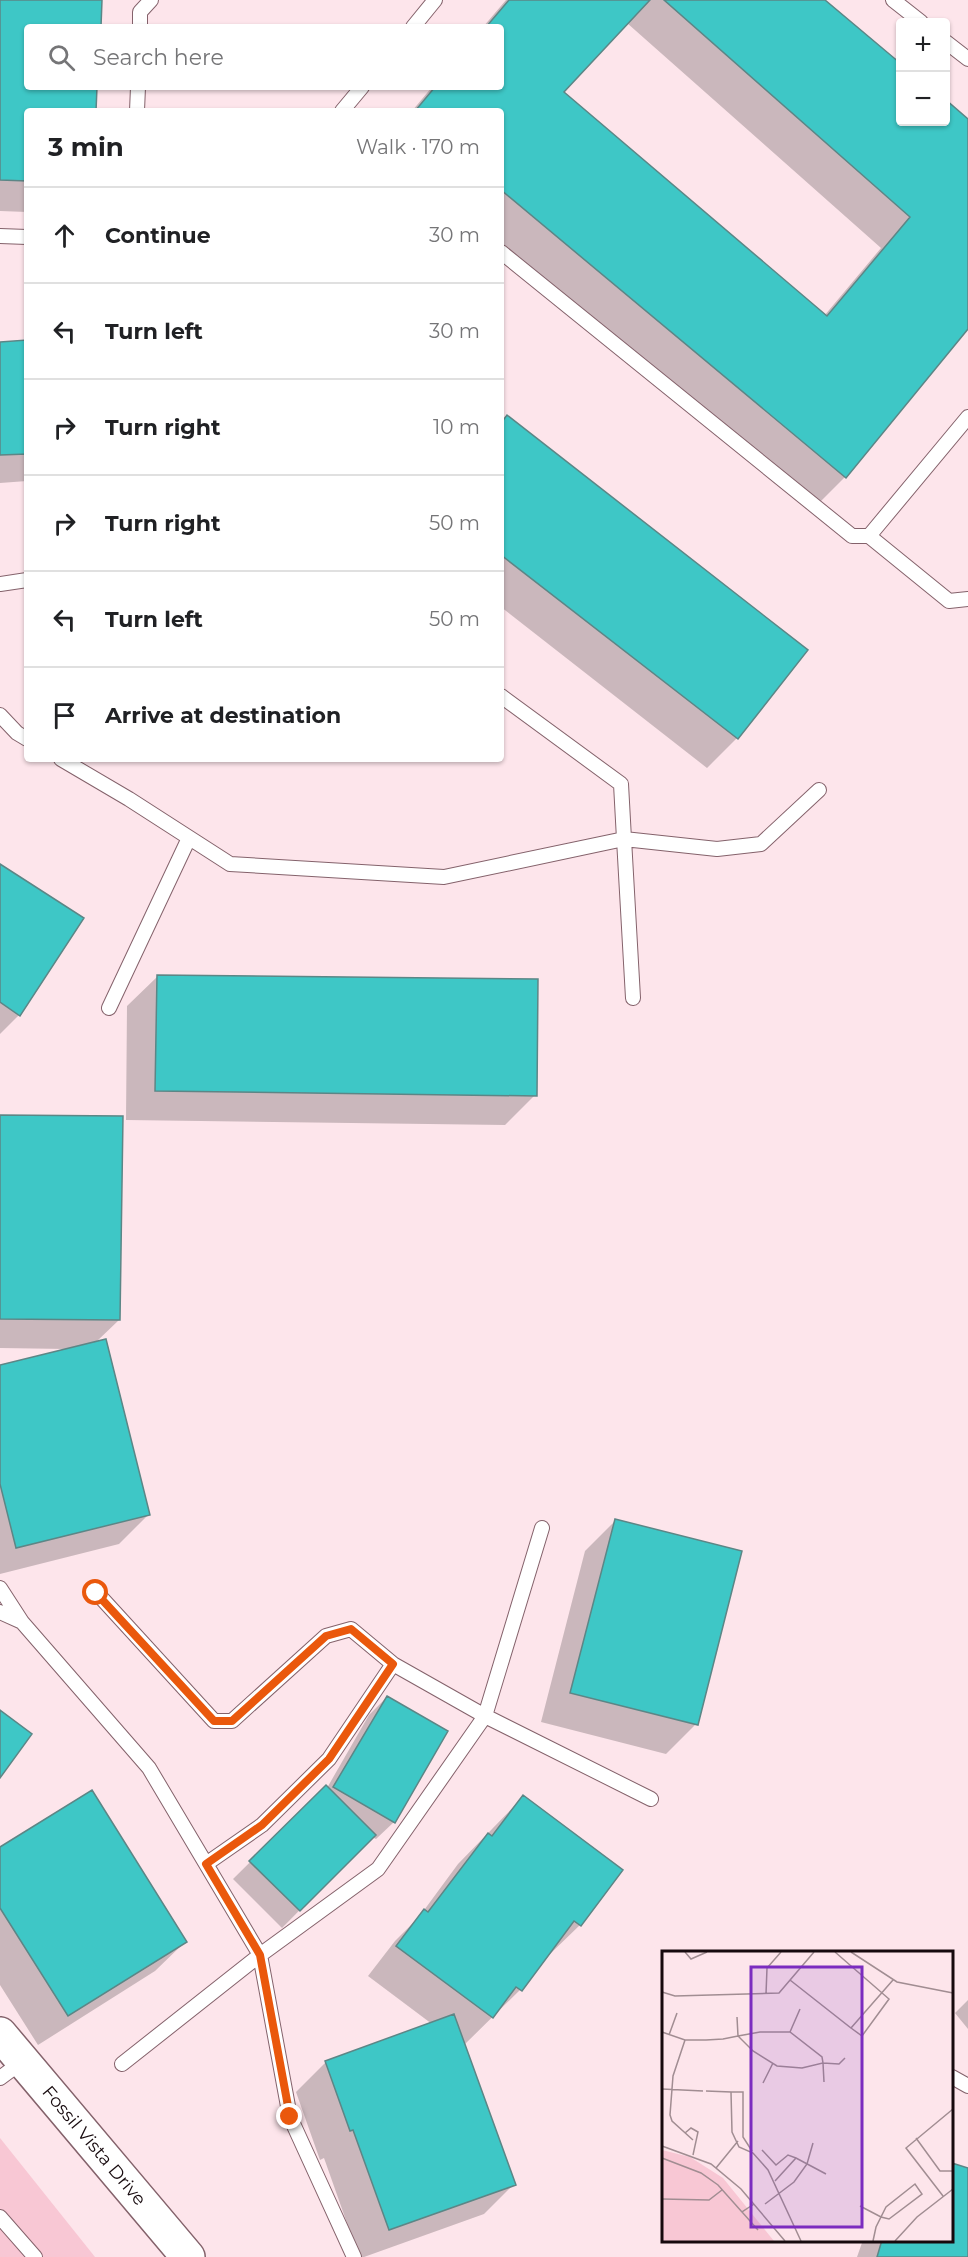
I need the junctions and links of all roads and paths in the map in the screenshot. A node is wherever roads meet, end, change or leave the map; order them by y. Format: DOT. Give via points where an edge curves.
graph roads {
  1 [pos="151,0"];
  2 [pos="435,0"];
  3 [pos="892,0"];
  4 [pos="916,18"];
  5 [pos="140,24"];
  6 [pos="415,24"];
  7 [pos="950,46"];
  8 [pos="968,60"];
  9 [pos="138,90"];
  10 [pos="360,90"];
  11 [pos="137,108"];
  12 [pos="344,108"];
  13 [pos="0,236"];
  14 [pos="24,237"];
  15 [pos="504,254"];
  16 [pos="968,417"];
  17 [pos="869,536"];
  18 [pos="24,580"];
  19 [pos="0,584"];
  20 [pos="968,599"];
  21 [pos="504,698"];
  22 [pos="0,716"];
  23 [pos="24,737"];
  24 [pos="66,762"];
  25 [pos="819,790"];
  26 [pos="189,838"];
  27 [pos="624,838"];
  28 [pos="633,998"];
  29 [pos="109,1008"];
  30 [pos="542,1528"];
  31 [pos="0,1588"];
  32 [pos="96,1593"];
  33 [pos="0,1612"];
  34 [pos="22,1622"];
  35 [pos="393,1664"];
  36 [pos="485,1716"];
  37 [pos="651,1799"];
  38 [pos="206,1864"];
  39 [pos="260,1955"];
  40 [pos="0,2034"];
  41 [pos="122,2064"];
  42 [pos="11,2069"];
  43 [pos="953,2078"];
  44 [pos="968,2086"];
  45 [pos="0,2217"];
  46 [pos="35,2257"];
  47 [pos="188,2257"];
  48 [pos="354,2257"];
  1 -- 5 [label="lane" via="141,12"];
  2 -- 6 [label="lane"];
  3 -- 4 [label="lane"];
  7 -- 8 [label="lane"];
  9 -- 11 [label="lane"];
  10 -- 12 [label="lane"];
  13 -- 14 [label="lane"];
  15 -- 17 [label="lane" via="852,536"];
  16 -- 17 [label="lane"];
  17 -- 20 [label="lane" via="949,601"];
  18 -- 19 [label="lane"];
  21 -- 27 [label="lane" via="621,784"];
  22 -- 23 [label="lane"];
  24 -- 26 [label="lane"];
  25 -- 27 [label="lane" via="761,844 717,849"];
  26 -- 27 [label="lane" via="230,864 444,877"];
  26 -- 29 [label="lane"];
  27 -- 28 [label="lane"];
  30 -- 36 [label="lane"];
  31 -- 34 [label="lane"];
  32 -- 35 [label="lane" via="214,1721 232,1721 326,1636 351,1629"];
  33 -- 34 [label="lane"];
  34 -- 38 [label="lane" via="148,1768"];
  35 -- 36 [label="lane"];
  35 -- 38 [label="lane" via="329,1759 262,1825"];
  36 -- 37 [label="lane"];
  36 -- 39 [label="lane" via="378,1869"];
  38 -- 39 [label="lane"];
  39 -- 41 [label="lane"];
  39 -- 48 [label="lane" via="290,2117"];
  40 -- 42 [label="street, Fossil Vista Drive"];
  42 -- 47 [label="street, Fossil Vista Drive"];
  43 -- 44 [label="lane"];
  45 -- 46 [label="lane"];
}
